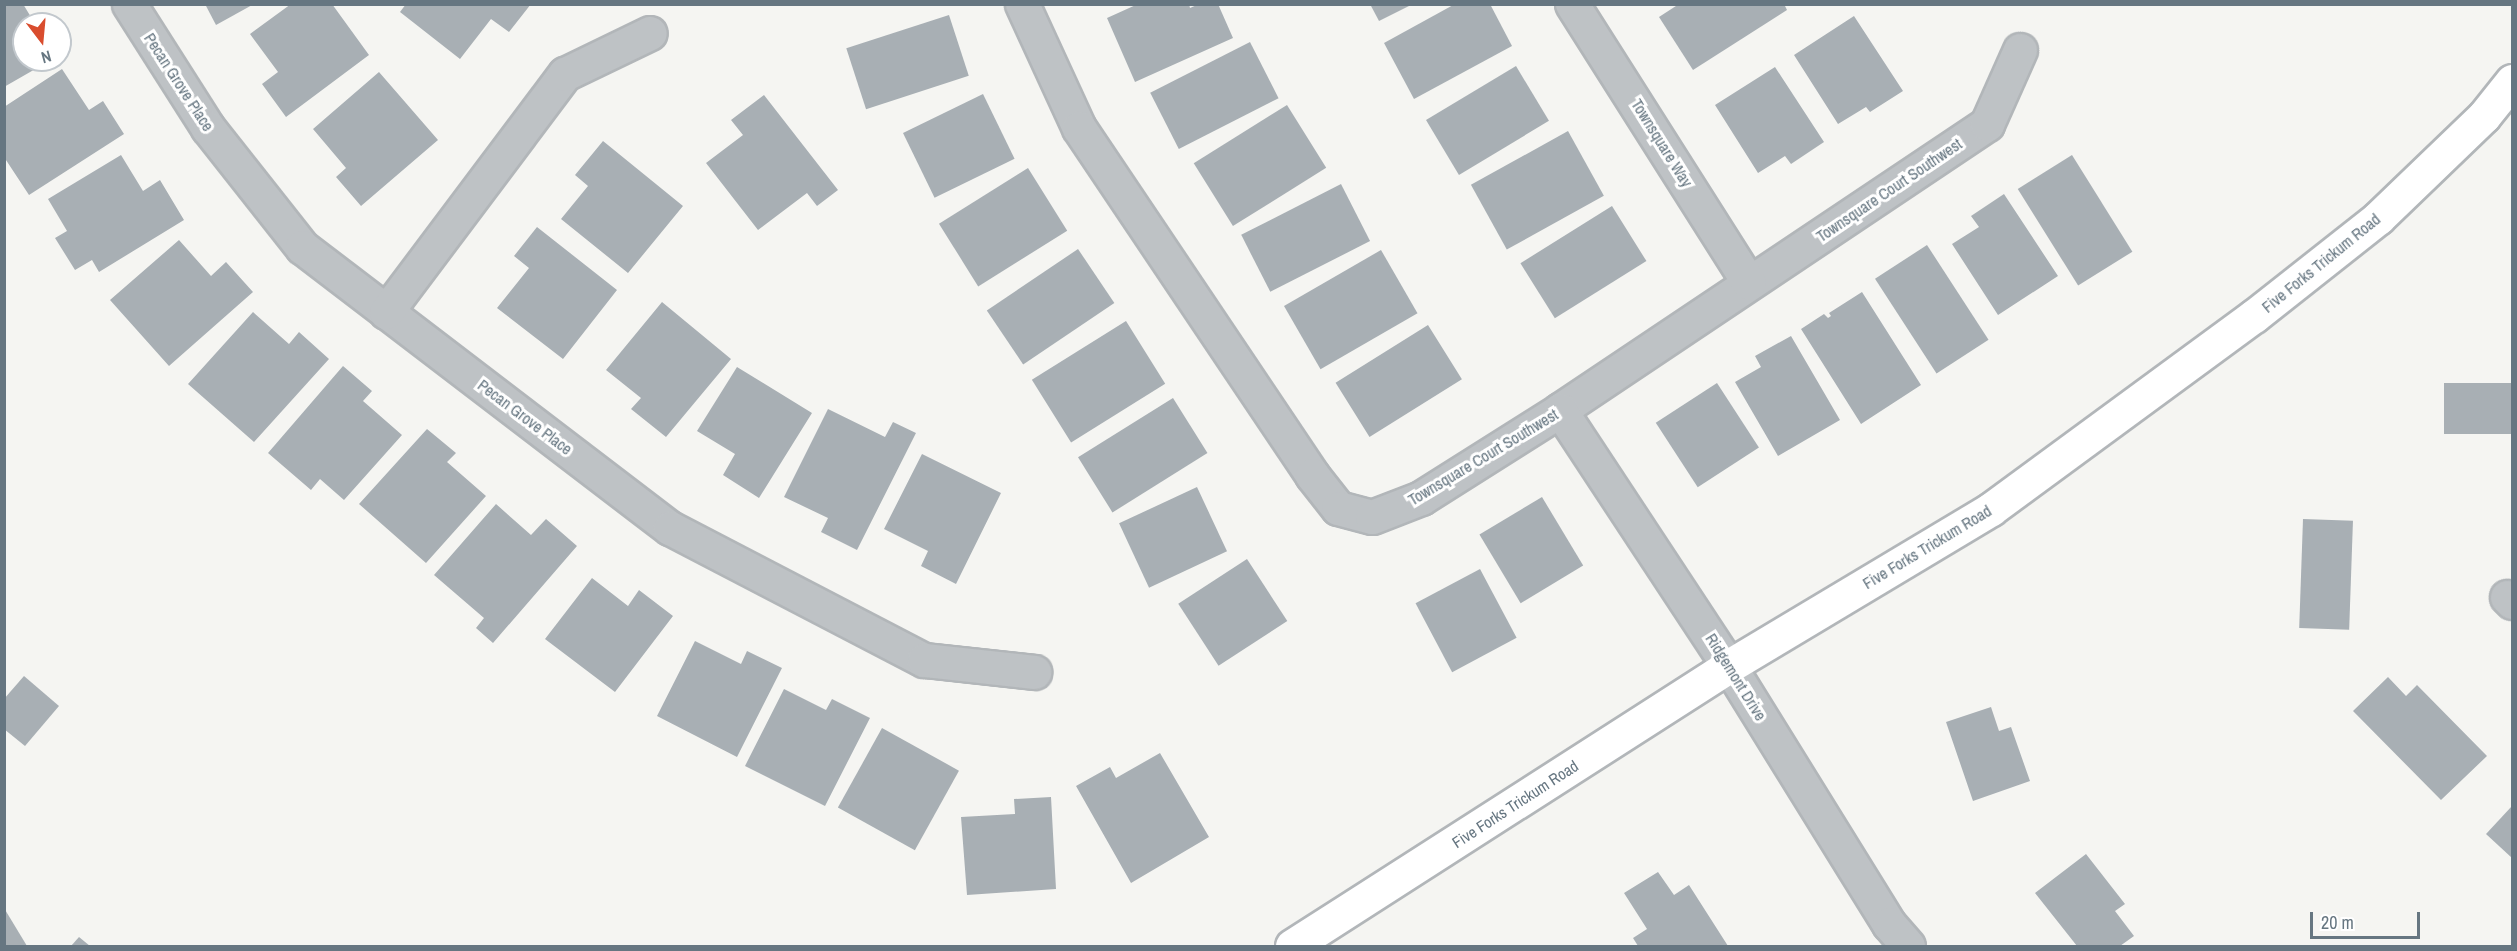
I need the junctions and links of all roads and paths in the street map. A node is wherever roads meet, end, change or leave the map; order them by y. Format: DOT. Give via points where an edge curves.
graph roads {
  1 [pos="129,4"];
  2 [pos="1022,4"];
  3 [pos="1572,4"];
  4 [pos="650,33"];
  5 [pos="2020,50"];
  6 [pos="2512,81"];
  7 [pos="1749,283"];
  8 [pos="386,312"];
  9 [pos="1560,410"];
  10 [pos="1729,666"];
  11 [pos="1034,672"];
  12 [pos="1292,946"];
  13 [pos="1908,946"];
  1 -- 8 [label="street, Pecan Grove Place" via="208,128 302,247"];
  2 -- 9 [label="street, Townsquare Court Southwest" via="1079,128 1312,475 1338,507 1372,517 1421,498"];
  3 -- 7 [label="street, Townsquare Way"];
  4 -- 8 [label="street" via="565,74"];
  5 -- 7 [label="street, Townsquare Court Southwest" via="1987,124"];
  6 -- 10 [label="main road, Five Forks Trickum Road" via="2484,116 2378,218 2254,316 1990,509"];
  7 -- 9 [label="street, Townsquare Court Southwest"];
  8 -- 11 [label="street, Pecan Grove Place" via="670,528 924,660"];
  9 -- 10 [label="street, Ridgemont Drive"];
  10 -- 12 [label="main road, Five Forks Trickum Road"];
  10 -- 13 [label="street, Ridgemont Drive" via="1889,924"];
}
